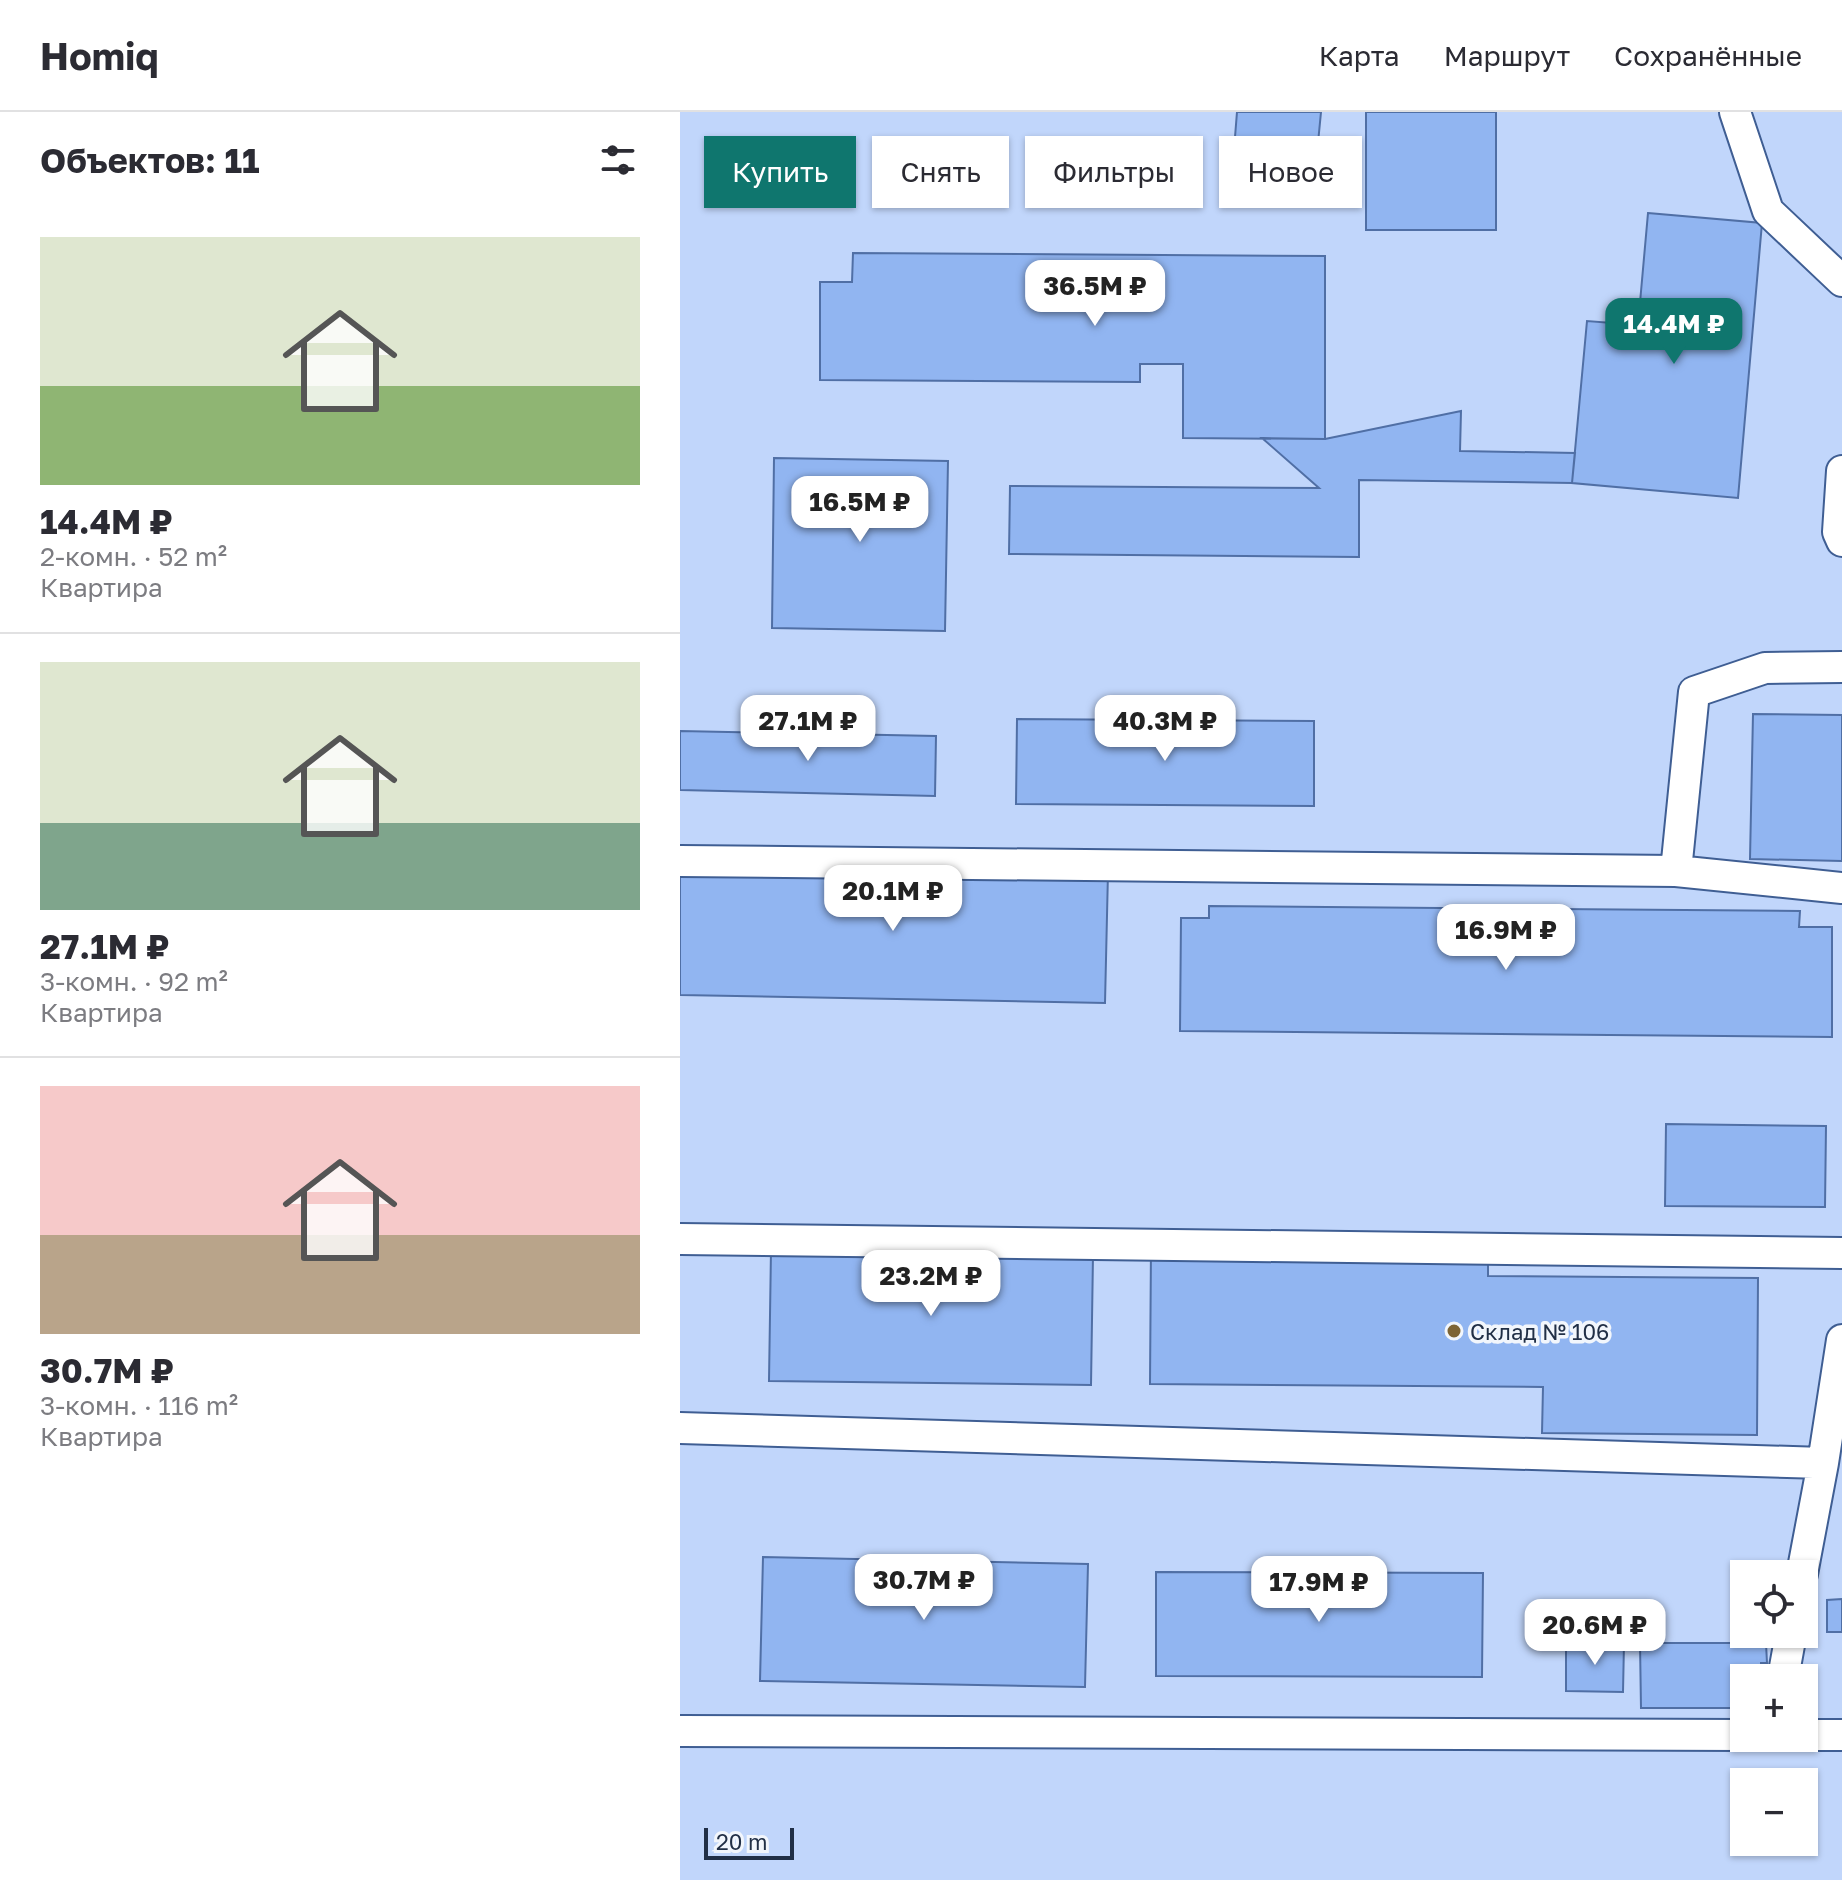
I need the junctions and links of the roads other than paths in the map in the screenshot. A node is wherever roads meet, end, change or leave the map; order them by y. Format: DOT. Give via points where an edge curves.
graph roads {
  1 [pos="1735,112"];
  2 [pos="1842,281"];
  3 [pos="1842,471"];
  4 [pos="1842,541"];
  5 [pos="1842,667"];
  6 [pos="680,861"];
  7 [pos="1676,871"];
  8 [pos="1842,888"];
  9 [pos="680,1239"];
  10 [pos="1842,1253"];
  11 [pos="1842,1340"];
  12 [pos="680,1428"];
  13 [pos="1823,1463"];
  14 [pos="1805,1560"];
  15 [pos="680,1731"];
  16 [pos="1730,1735"];
  17 [pos="1818,1735"];
  18 [pos="1842,1735"];
  1 -- 2 [label="street" via="1768,211"];
  3 -- 4 [label="street"];
  5 -- 7 [label="street" via="1765,668 1694,692"];
  6 -- 7 [label="street"];
  7 -- 8 [label="street"];
  9 -- 10 [label="street"];
  11 -- 13 [label="street"];
  12 -- 13 [label="street"];
  13 -- 14 [label="street"];
  15 -- 16 [label="street"];
  17 -- 18 [label="street"];
}
